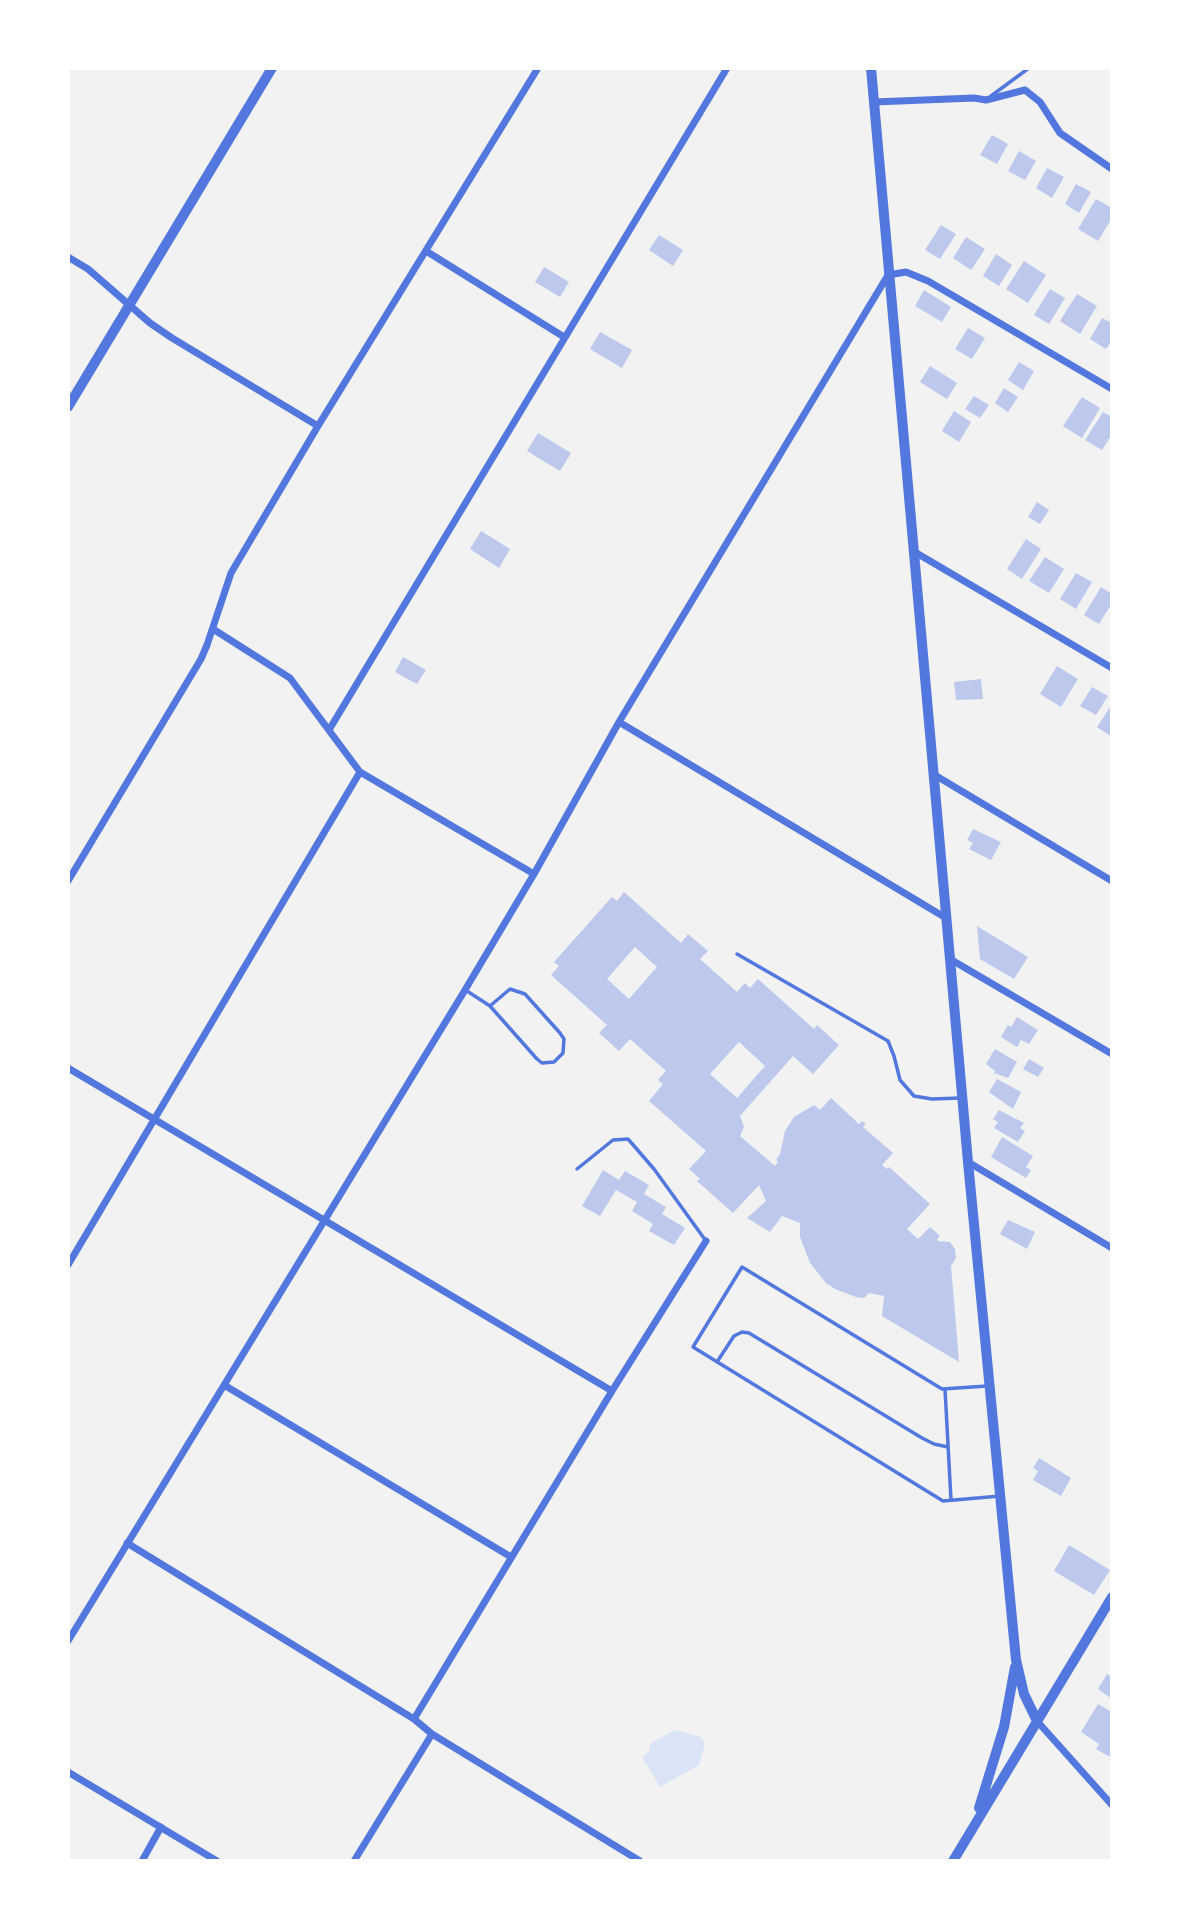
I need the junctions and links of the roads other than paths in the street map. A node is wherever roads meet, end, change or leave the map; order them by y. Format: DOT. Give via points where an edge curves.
graph roads {
  1 [pos="272,68"];
  2 [pos="538,68"];
  3 [pos="727,68"];
  4 [pos="871,68"];
  5 [pos="1029,68"];
  6 [pos="986,100"];
  7 [pos="874,102"];
  8 [pos="1112,169"];
  9 [pos="426,251"];
  10 [pos="68,257"];
  11 [pos="888,275"];
  12 [pos="130,305"];
  13 [pos="565,337"];
  14 [pos="1112,389"];
  15 [pos="68,407"];
  16 [pos="318,426"];
  17 [pos="913,551"];
  18 [pos="213,629"];
  19 [pos="1112,668"];
  20 [pos="619,722"];
  21 [pos="328,730"];
  22 [pos="360,772"];
  23 [pos="933,774"];
  24 [pos="534,874"];
  25 [pos="68,881"];
  26 [pos="1112,881"];
  27 [pos="946,918"];
  28 [pos="737,954"];
  29 [pos="950,959"];
  30 [pos="465,990"];
  31 [pos="490,1006"];
  32 [pos="1112,1054"];
  33 [pos="68,1068"];
  34 [pos="962,1098"];
  35 [pos="154,1121"];
  36 [pos="968,1162"];
  37 [pos="577,1169"];
  38 [pos="324,1220"];
  39 [pos="706,1241"];
  40 [pos="1112,1248"];
  41 [pos="68,1265"];
  42 [pos="717,1362"];
  43 [pos="224,1385"];
  44 [pos="989,1386"];
  45 [pos="945,1389"];
  46 [pos="612,1391"];
  47 [pos="948,1447"];
  48 [pos="1000,1496"];
  49 [pos="951,1500"];
  50 [pos="127,1543"];
  51 [pos="511,1557"];
  52 [pos="1112,1597"];
  53 [pos="68,1641"];
  54 [pos="1016,1660"];
  55 [pos="414,1719"];
  56 [pos="1037,1721"];
  57 [pos="432,1734"];
  58 [pos="68,1772"];
  59 [pos="1112,1805"];
  60 [pos="161,1827"];
  61 [pos="972,1829"];
  62 [pos="142,1861"];
  63 [pos="217,1861"];
  64 [pos="354,1861"];
  65 [pos="640,1861"];
  66 [pos="953,1861"];
  1 -- 12 [label="street"];
  2 -- 9 [label="street"];
  3 -- 13 [label="street"];
  4 -- 7 [label="street"];
  5 -- 6 [label="lane"];
  6 -- 7 [label="street"];
  6 -- 8 [label="street" via="1025,90 1040,102 1060,133"];
  7 -- 11 [label="street"];
  9 -- 13 [label="street"];
  9 -- 16 [label="street"];
  10 -- 12 [label="street"];
  11 -- 14 [label="street" via="906,272 928,281"];
  11 -- 17 [label="street"];
  11 -- 20 [label="street"];
  12 -- 15 [label="street"];
  12 -- 16 [label="street" via="172,338"];
  13 -- 21 [label="street"];
  16 -- 18 [label="street" via="231,573"];
  17 -- 19 [label="street"];
  17 -- 23 [label="street"];
  18 -- 21 [label="street" via="290,678"];
  18 -- 25 [label="street" via="201,659"];
  20 -- 24 [label="street"];
  20 -- 27 [label="street"];
  21 -- 22 [label="street"];
  22 -- 24 [label="street"];
  22 -- 35 [label="street"];
  23 -- 26 [label="street"];
  23 -- 27 [label="street"];
  24 -- 30 [label="street"];
  27 -- 29 [label="street"];
  28 -- 34 [label="lane" via="888,1041 900,1080 914,1096"];
  29 -- 32 [label="street"];
  29 -- 34 [label="street"];
  30 -- 31 [label="lane"];
  30 -- 38 [label="street"];
  31 -- 31 [label="lane" via="542,1063 554,1062 563,1053 564,1039 525,994 510,989"];
  33 -- 35 [label="street"];
  34 -- 36 [label="street"];
  35 -- 38 [label="street"];
  35 -- 41 [label="street"];
  36 -- 40 [label="street"];
  36 -- 44 [label="street"];
  37 -- 39 [label="lane" via="613,1140 628,1139"];
  38 -- 43 [label="street"];
  38 -- 46 [label="street"];
  39 -- 46 [label="street"];
  42 -- 45 [label="lane" via="694,1348 742,1267"];
  42 -- 47 [label="lane" via="734,1336 750,1333 922,1438"];
  42 -- 49 [label="lane" via="943,1501"];
  43 -- 50 [label="street"];
  43 -- 51 [label="street"];
  44 -- 45 [label="lane"];
  44 -- 48 [label="street"];
  45 -- 47 [label="lane"];
  46 -- 51 [label="street"];
  47 -- 49 [label="lane"];
  48 -- 49 [label="lane"];
  48 -- 54 [label="street"];
  50 -- 53 [label="street"];
  50 -- 55 [label="street"];
  51 -- 55 [label="street"];
  52 -- 56 [label="street"];
  54 -- 56 [label="street" via="1024,1694"];
  54 -- 61 [label="street" via="1004,1727"];
  55 -- 57 [label="street"];
  56 -- 59 [label="street"];
  56 -- 61 [label="street"];
  57 -- 64 [label="street"];
  57 -- 65 [label="street"];
  58 -- 60 [label="street"];
  60 -- 62 [label="street"];
  60 -- 63 [label="street"];
  61 -- 66 [label="street"];
}
